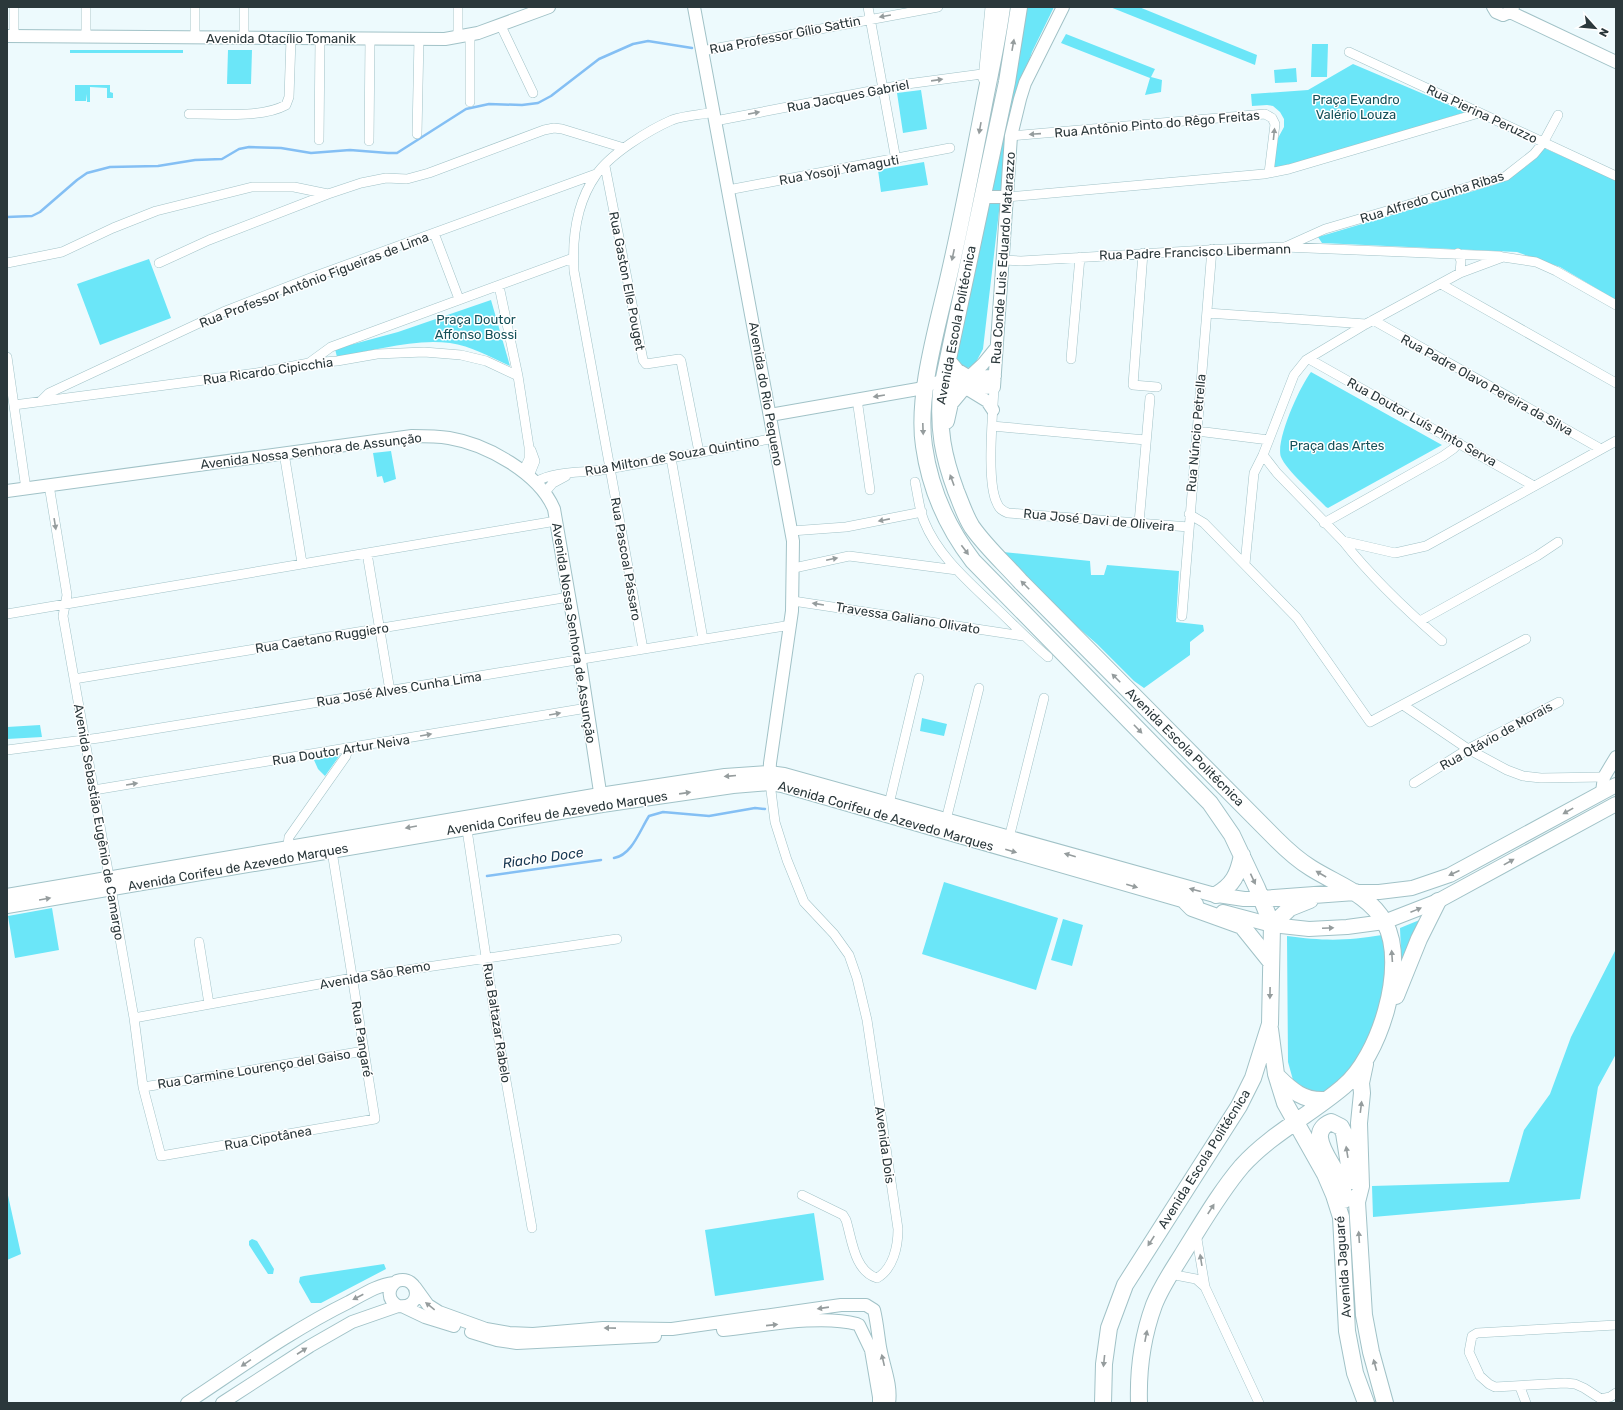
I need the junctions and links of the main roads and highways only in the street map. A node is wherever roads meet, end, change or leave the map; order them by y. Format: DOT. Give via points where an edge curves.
graph roads {
  1 [pos="1002,7"];
  2 [pos="1019,7"];
  3 [pos="972,173"];
  4 [pos="983,197"];
  5 [pos="948,361"];
  6 [pos="934,387"];
  7 [pos="943,449"];
  8 [pos="769,778"];
  9 [pos="1609,785"];
  10 [pos="1614,805"];
  11 [pos="1242,855"];
  12 [pos="109,883"];
  13 [pos="1355,892"];
  14 [pos="1216,895"];
  15 [pos="1322,895"];
  16 [pos="7,896"];
  17 [pos="1261,898"];
  18 [pos="1438,901"];
  19 [pos="1186,902"];
  20 [pos="7,906"];
  21 [pos="1384,922"];
  22 [pos="1272,925"];
  23 [pos="1271,962"];
  24 [pos="1270,1024"];
  25 [pos="1366,1060"];
  26 [pos="1276,1074"];
  27 [pos="1324,1100"];
  28 [pos="1295,1123"];
  29 [pos="1361,1186"];
  30 [pos="1341,1218"];
  31 [pos="1103,1403"];
  32 [pos="1139,1403"];
  33 [pos="1366,1403"];
  34 [pos="1385,1403"];
  1 -- 3 [label="highway, Avenida Escola Politécnica, one-way"];
  4 -- 2 [label="highway, Avenida Escola Politécnica, one-way" via="1007,82"];
  3 -- 4 [label="highway" via="973,188"];
  3 -- 6 [label="highway, Avenida Escola Politécnica, one-way" via="938,322"];
  4 -- 5 [label="highway, Avenida Escola Politécnica"];
  5 -- 6 [label="highway, Avenida Escola Politécnica"];
  5 -- 7 [label="highway" via="966,384 950,403"];
  6 -- 7 [label="highway, Avenida Escola Politécnica"];
  6 -- 11 [label="highway, Avenida Escola Politécnica, one-way" via="923,413 924,445 938,502 960,543 973,561 1210,803"];
  13 -- 7 [label="highway, Avenida Escola Politécnica, one-way" via="1310,868 1289,852 1015,576 983,541 965,515"];
  8 -- 12 [label="main road, Avenida Corifeu de Azevedo Marques" via="726,786 601,800"];
  14 -- 8 [label="main road, Avenida Corifeu de Azevedo Marques, one-way" via="784,775"];
  8 -- 19 [label="main road, Avenida Corifeu de Azevedo Marques, one-way" via="789,787"];
  9 -- 10 [label="main road"];
  9 -- 13 [label="main road, Avenida Corifeu de Azevedo Marques, one-way" via="1450,875 1412,888"];
  18 -- 10 [label="main road, Avenida Corifeu de Azevedo Marques, one-way"];
  11 -- 14 [label="highway" via="1236,878 1227,889"];
  11 -- 17 [label="highway, Avenida Escola Politécnica, one-way"];
  12 -- 16 [label="main road, Avenida Corifeu de Azevedo Marques"];
  20 -- 12 [label="main road, Avenida Corifeu de Azevedo Marques, one-way"];
  13 -- 15 [label="highway, Avenida Corifeu de Azevedo Marques"];
  13 -- 21 [label="highway, Avenida Escola Politécnica" via="1370,903"];
  14 -- 17 [label="main road, Avenida Corifeu de Azevedo Marques" via="1244,899"];
  15 -- 17 [label="highway, Avenida Corifeu de Azevedo Marques"];
  15 -- 22 [label="highway" via="1290,908"];
  17 -- 22 [label="highway, Avenida Escola Politécnica"];
  21 -- 18 [label="main road, Avenida Corifeu de Azevedo Marques, one-way"];
  18 -- 25 [label="highway" via="1416,946 1380,1038"];
  19 -- 22 [label="main road, Avenida Corifeu de Azevedo Marques"];
  19 -- 23 [label="highway" via="1192,908 1244,928"];
  22 -- 21 [label="main road, Avenida Corifeu de Azevedo Marques, one-way" via="1309,929"];
  25 -- 21 [label="highway, Avenida Escola Politécnica, one-way" via="1387,1010 1391,991 1391,948"];
  22 -- 23 [label="highway, Avenida Escola Politécnica"];
  23 -- 24 [label="highway, Avenida Escola Politécnica, one-way"];
  24 -- 26 [label="highway, Avenida Jaguaré"];
  24 -- 31 [label="highway, Avenida Escola Politécnica, one-way" via="1247,1092 1124,1285 1109,1328 1104,1364"];
  25 -- 27 [label="highway, Avenida Escola Politécnica" via="1343,1087"];
  29 -- 25 [label="highway, Avenida Jaguaré, one-way" via="1359,1122 1361,1083"];
  26 -- 27 [label="highway" via="1291,1090 1303,1097"];
  26 -- 28 [label="highway, Avenida Jaguaré" via="1285,1103"];
  27 -- 28 [label="highway, Avenida Escola Politécnica"];
  28 -- 30 [label="highway, Avenida Jaguaré" via="1325,1174"];
  32 -- 28 [label="highway, Avenida Escola Politécnica, one-way" via="1139,1379 1148,1322 1170,1274 1218,1198 1242,1166 1272,1138"];
  29 -- 30 [label="highway, one-way" via="1351,1178 1341,1127 1331,1122 1326,1124 1321,1130 1320,1139 1344,1191"];
  34 -- 29 [label="highway, Avenida Jaguaré, one-way" via="1364,1315 1357,1202"];
  30 -- 33 [label="highway, Avenida Jaguaré" via="1347,1332 1355,1373"];
}
